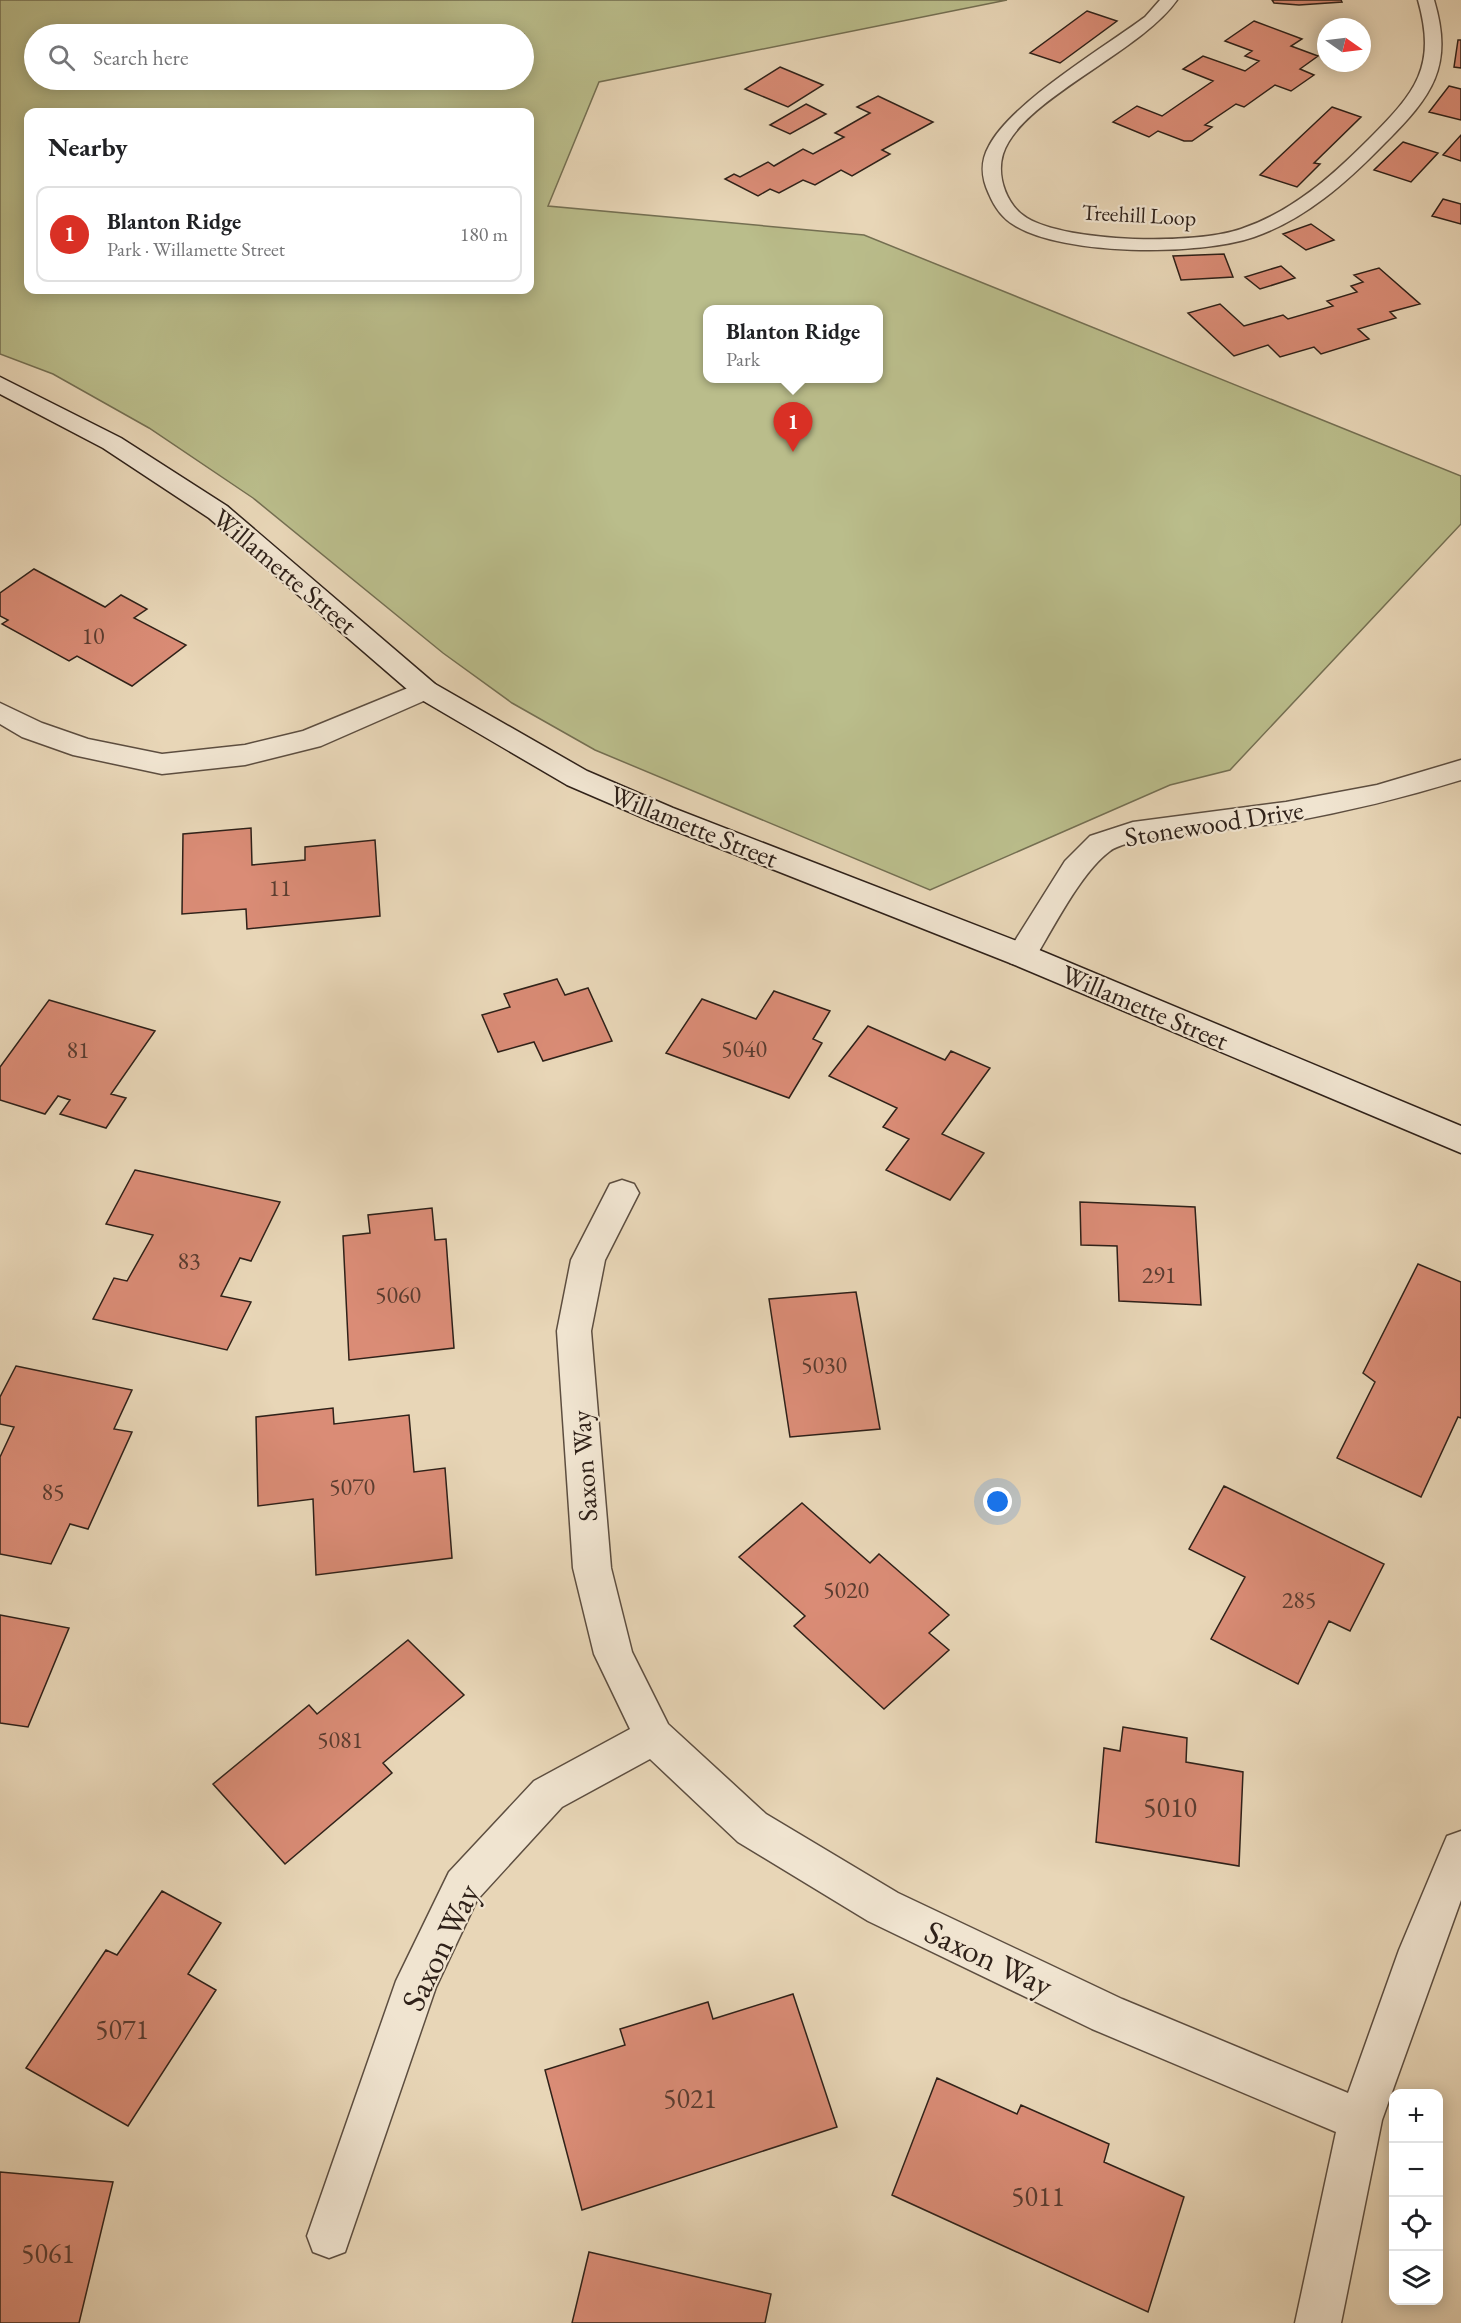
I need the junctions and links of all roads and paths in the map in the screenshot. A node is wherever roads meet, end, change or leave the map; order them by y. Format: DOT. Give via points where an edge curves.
graph roads {
  1 [pos="1169,0"];
  2 [pos="1426,0"];
  3 [pos="0,384"];
  4 [pos="425,690"];
  5 [pos="0,712"];
  6 [pos="1461,770"];
  7 [pos="1021,955"];
  8 [pos="1461,1140"];
  9 [pos="622,1193"];
  10 [pos="654,1737"];
  11 [pos="1461,1850"];
  12 [pos="1360,2120"];
  13 [pos="329,2236"];
  14 [pos="1318,2323"];
  1 -- 2 [label="lane, Treehill Loop" via="1151,21 1009,128 991,164 992,180 999,199 1024,224 1069,236 1191,244 1254,230 1310,203 1395,122 1427,82 1435,44 1432,14"];
  3 -- 4 [label="street, Willamette Street" via="112,443 218,512"];
  4 -- 5 [label="street" via="311,739 245,755 162,764 83,748 32,730"];
  4 -- 7 [label="street, Willamette Street" via="577,778"];
  6 -- 7 [label="street, Stonewood Drive" via="1380,795 1133,832 1100,843 1076,868"];
  7 -- 8 [label="street, Willamette Street"];
  9 -- 10 [label="street, Saxon Way" via="588,1260 574,1331 592,1568 612,1654"];
  10 -- 12 [label="street, Saxon Way" via="752,1828 883,1907 1107,2014"];
  10 -- 13 [label="street, Saxon Way" via="548,1794 463,1886 417,1981"];
  11 -- 12 [label="street" via="1420,1950"];
  12 -- 14 [label="street"];
}
